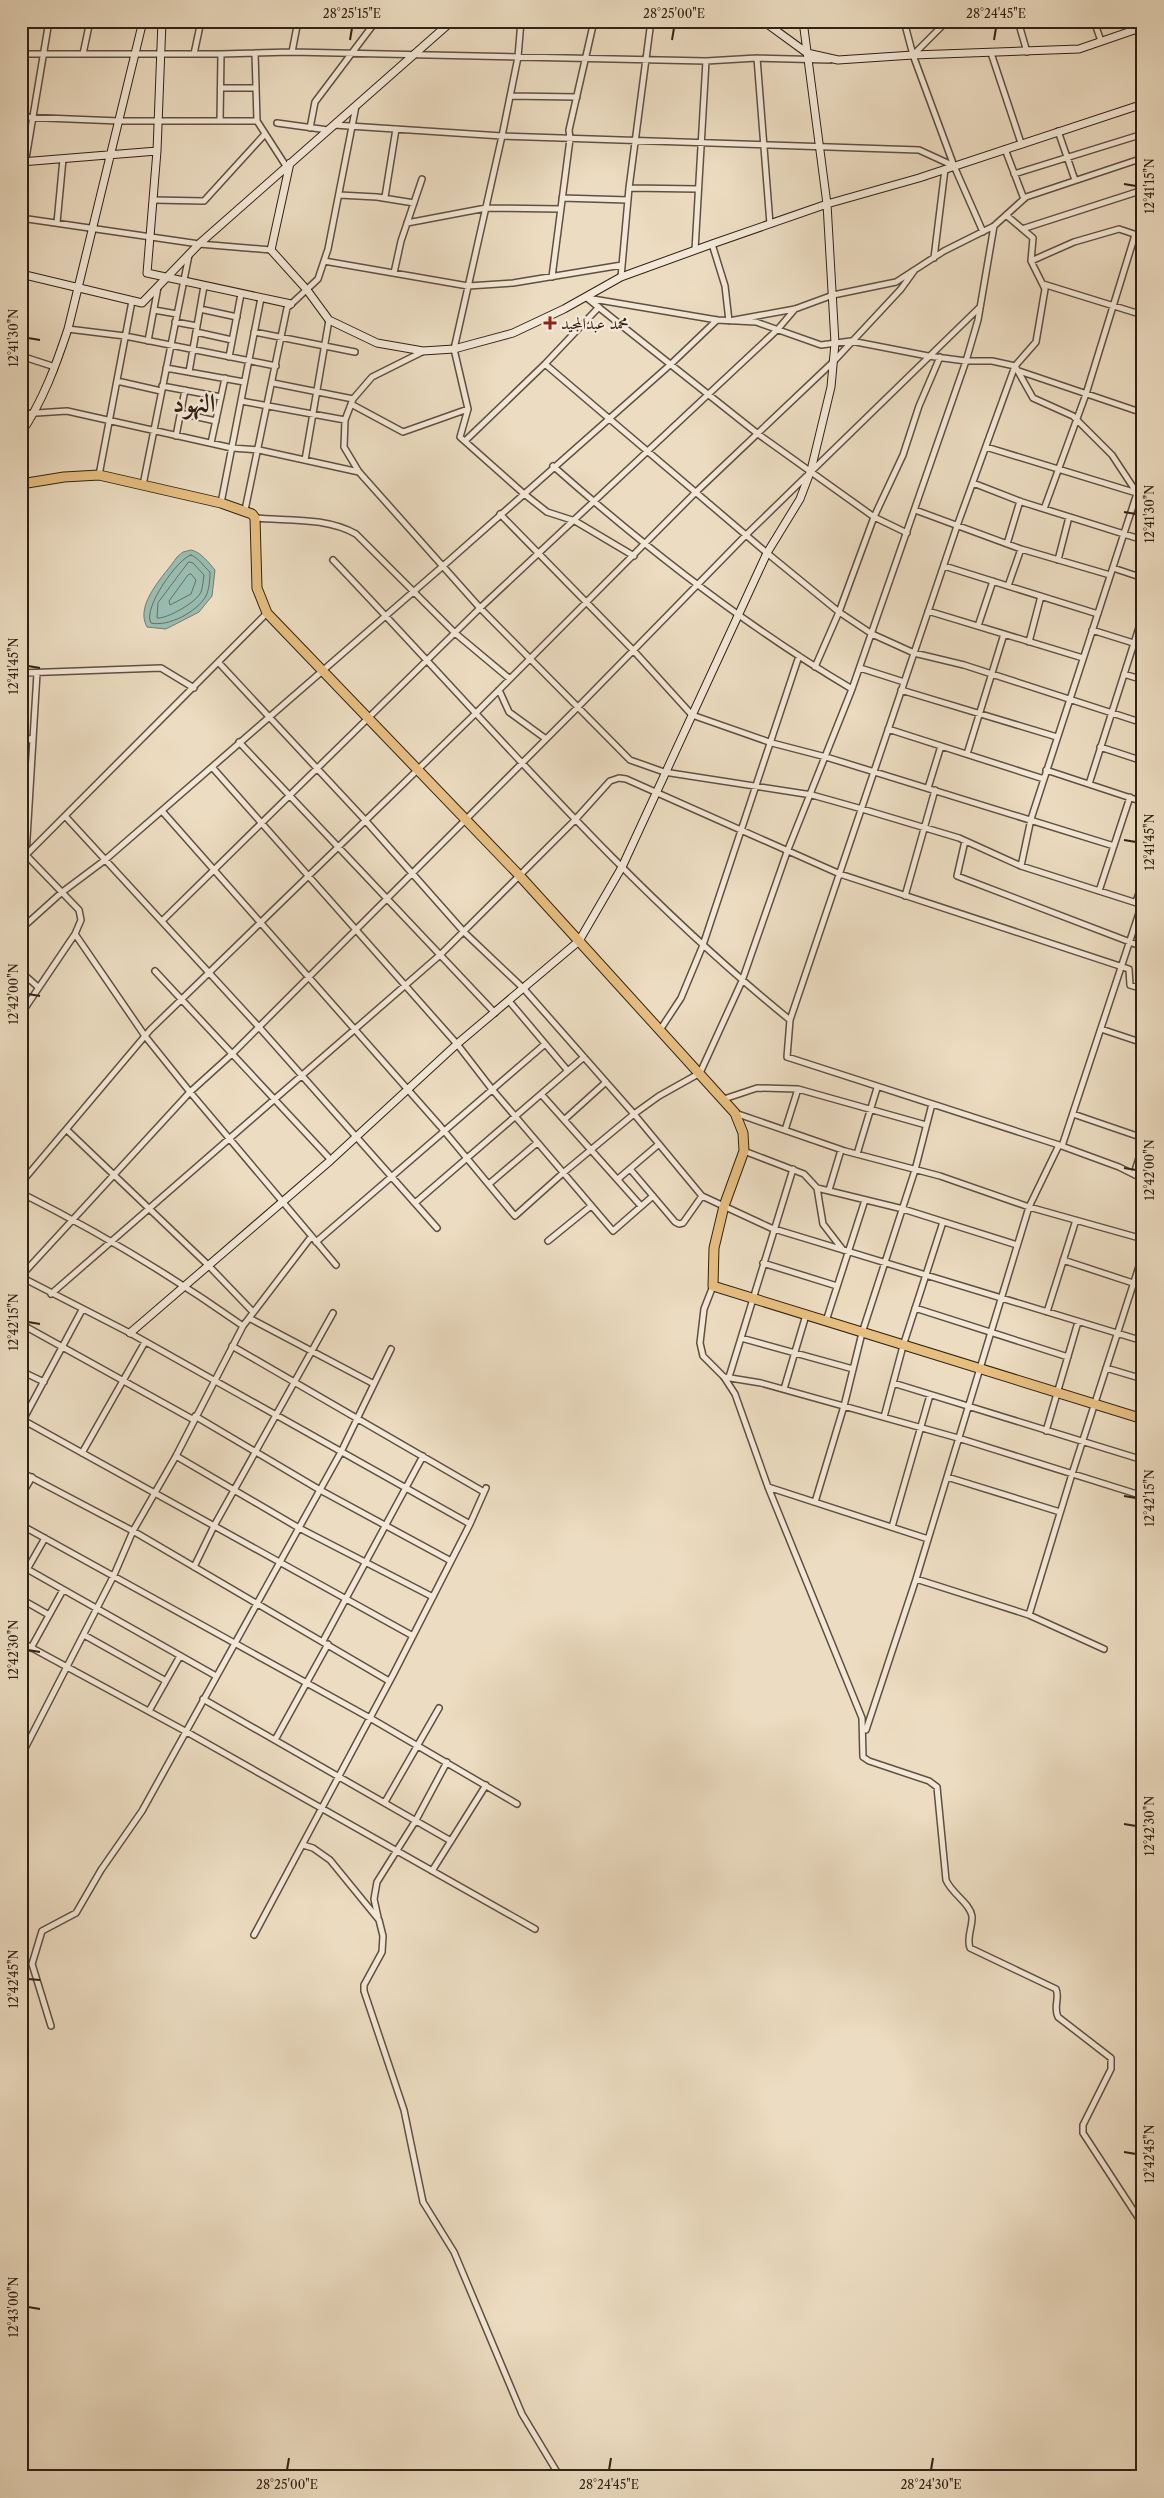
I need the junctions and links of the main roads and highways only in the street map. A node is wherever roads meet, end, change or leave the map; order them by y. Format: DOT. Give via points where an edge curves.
graph roads {
  1 [pos="21,484"];
  2 [pos="1143,1419"];
  1 -- 2 [label="highway" via="99,475 221,503 245,510 255,518 256,588 267,612 519,875 735,1113 743,1132 744,1151 724,1206 714,1248 713,1286"];
}
